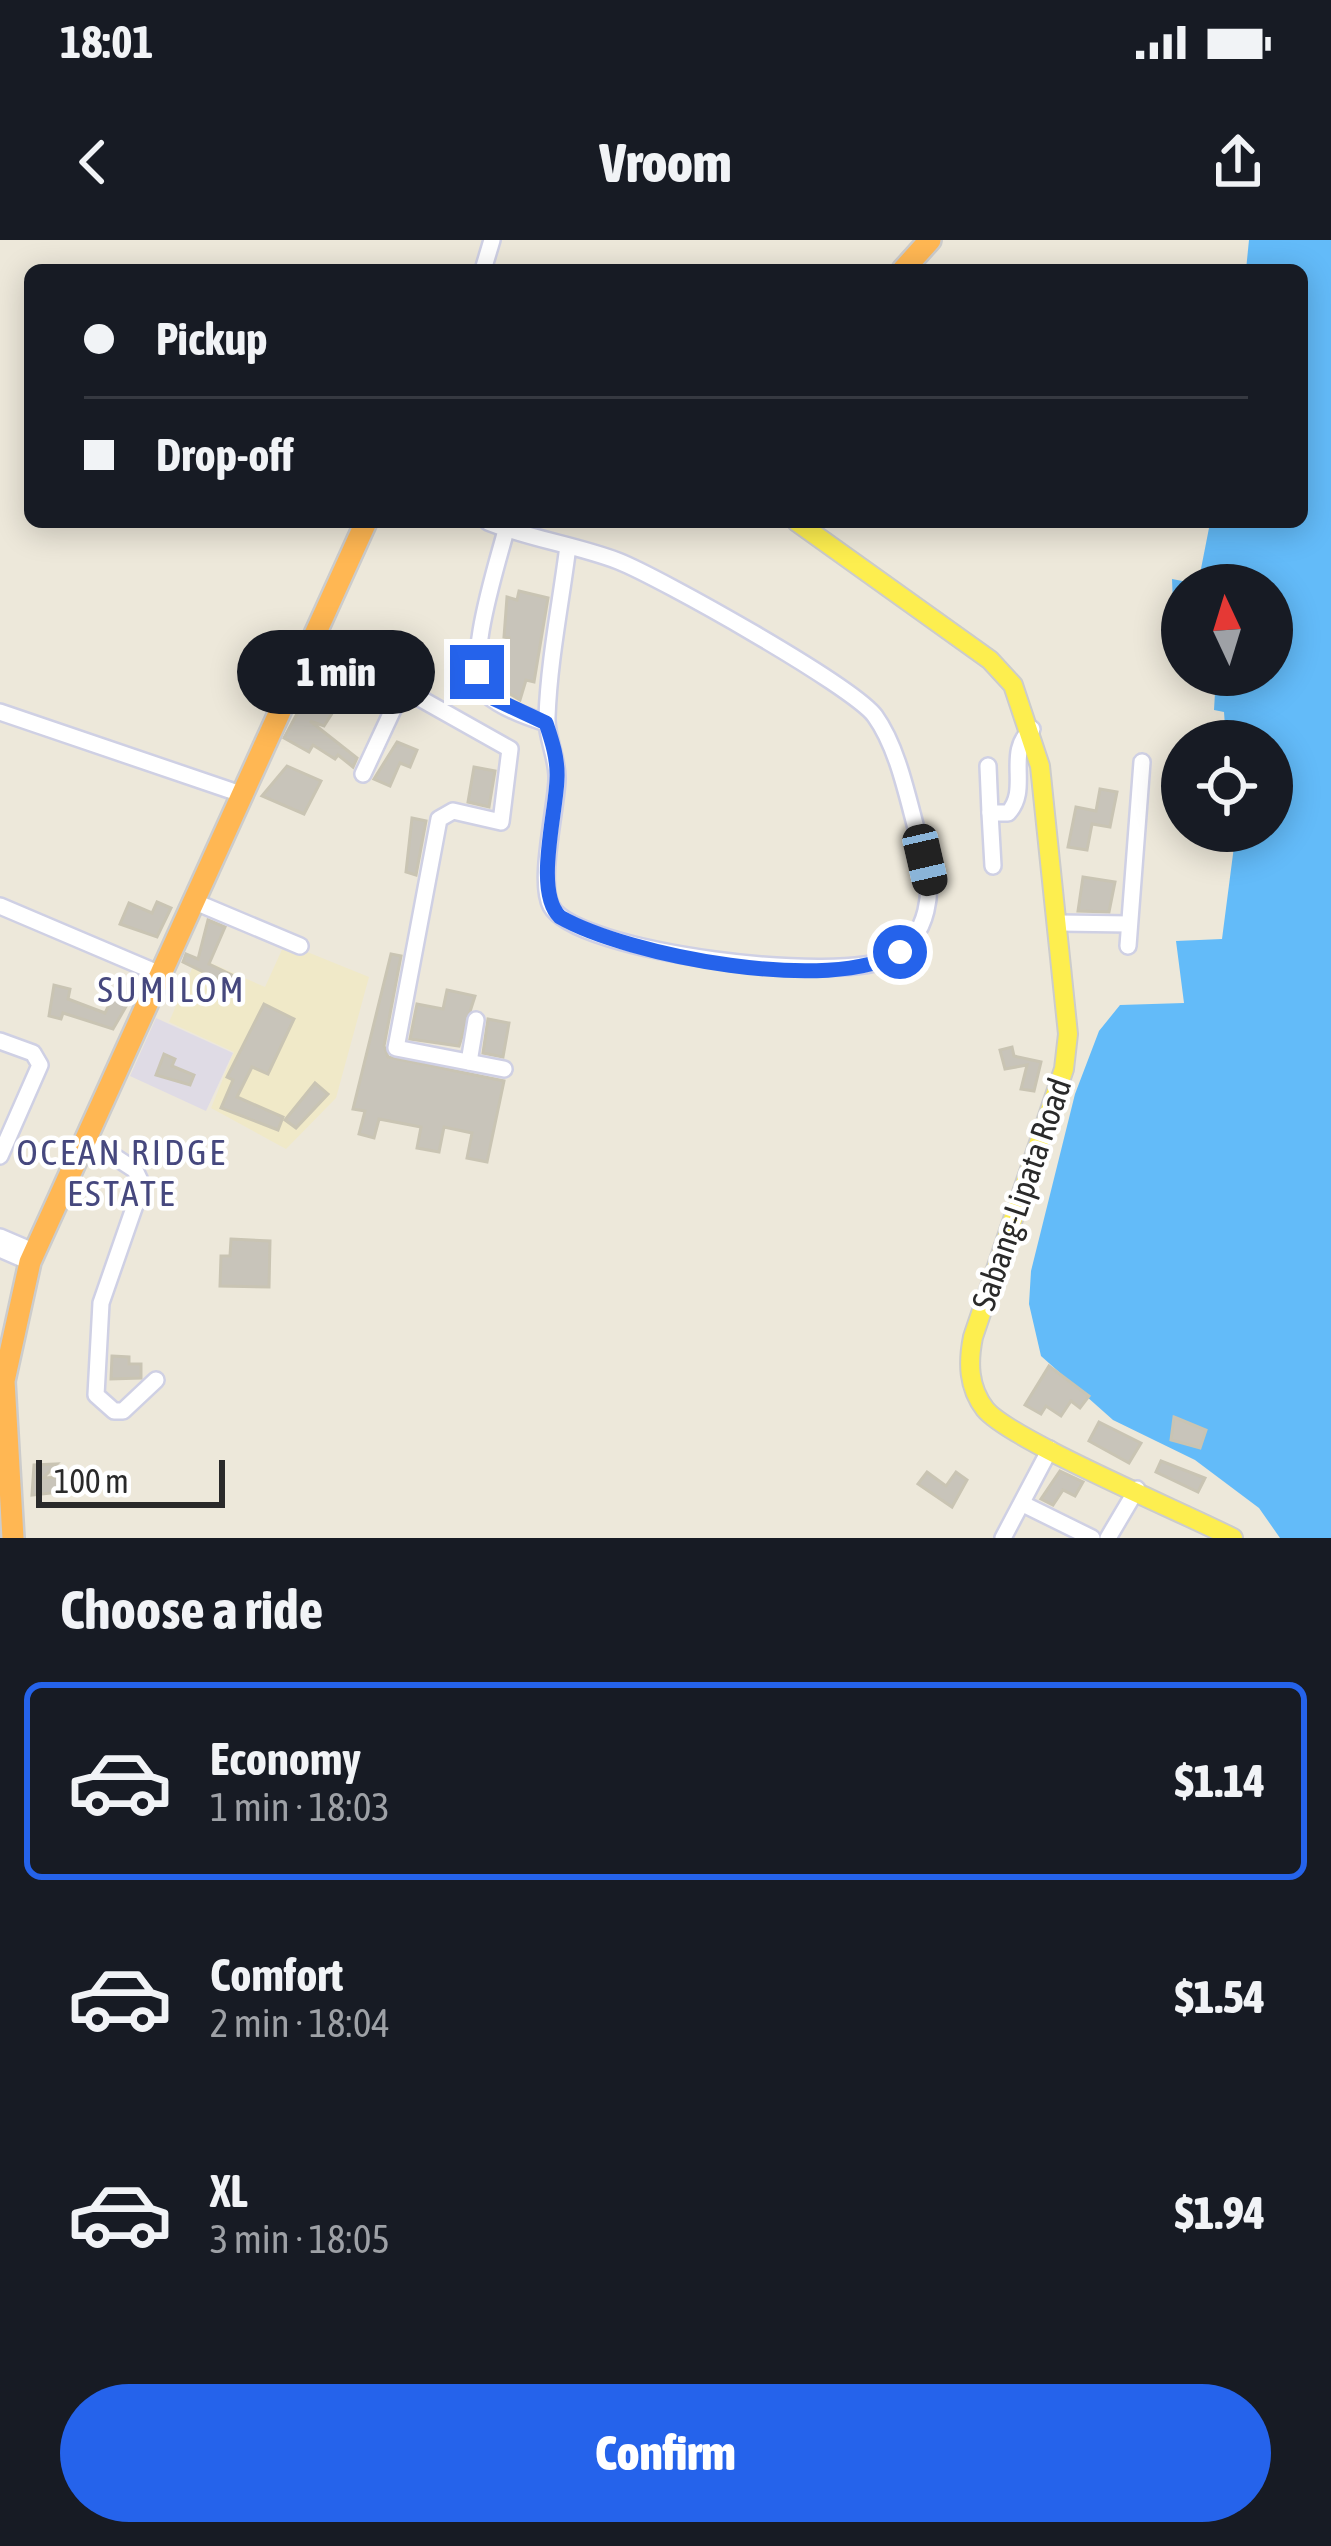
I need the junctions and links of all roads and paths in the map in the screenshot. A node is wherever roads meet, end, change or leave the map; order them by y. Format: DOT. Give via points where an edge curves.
graph roads {
  1 [pos="930,240"];
  2 [pos="908,264"];
  3 [pos="363,528"];
  4 [pos="502,528"];
  5 [pos="805,528"];
  6 [pos="506,530"];
  7 [pos="568,546"];
  8 [pos="311,638"];
  9 [pos="403,688"];
  10 [pos="0,712"];
  11 [pos="546,723"];
  12 [pos="1032,730"];
  13 [pos="1142,762"];
  14 [pos="988,766"];
  15 [pos="363,774"];
  16 [pos="241,794"];
  17 [pos="990,813"];
  18 [pos="993,866"];
  19 [pos="193,901"];
  20 [pos="0,906"];
  21 [pos="1060,923"];
  22 [pos="1129,924"];
  23 [pos="300,946"];
  24 [pos="1128,946"];
  25 [pos="160,974"];
  26 [pos="476,1020"];
  27 [pos="0,1041"];
  28 [pos="469,1062"];
  29 [pos="503,1069"];
  30 [pos="86,1138"];
  31 [pos="0,1156"];
  32 [pos="0,1237"];
  33 [pos="0,1249"];
  34 [pos="33,1257"];
  35 [pos="156,1380"];
  36 [pos="2,1381"];
  37 [pos="2,1448"];
  38 [pos="1050,1449"];
  39 [pos="1137,1489"];
  40 [pos="1023,1504"];
  41 [pos="13,1538"];
  42 [pos="1004,1538"];
  43 [pos="1092,1538"];
  44 [pos="1108,1538"];
  45 [pos="1233,1538"];
  1 -- 2 [label="highway"];
  3 -- 8 [label="highway"];
  4 -- 6 [label="street"];
  5 -- 12 [label="main road, Sabang-Lipata Road" via="990,660 1013,685"];
  6 -- 7 [label="street"];
  6 -- 11 [label="street" via="478,680 488,696"];
  7 -- 11 [label="street"];
  7 -- 11 [label="street" via="622,562 871,711 925,860 932,889 922,921 888,960 809,971 652,948 572,923 549,903 558,776"];
  8 -- 9 [label="street"];
  8 -- 16 [label="highway"];
  9 -- 15 [label="street"];
  9 -- 28 [label="street" via="513,758 501,822 453,811 439,819 396,1048"];
  10 -- 16 [label="street"];
  12 -- 17 [label="street" via="1017,752 1017,802 1008,813"];
  12 -- 21 [label="main road, Sabang-Lipata Road"];
  13 -- 22 [label="street"];
  14 -- 17 [label="street"];
  16 -- 19 [label="highway"];
  17 -- 18 [label="street"];
  19 -- 23 [label="street"];
  19 -- 25 [label="highway"];
  20 -- 25 [label="street"];
  21 -- 22 [label="street"];
  21 -- 38 [label="main road, Sabang-Lipata Road" via="1064,1069 969,1358 985,1408"];
  22 -- 24 [label="street"];
  25 -- 30 [label="highway"];
  26 -- 28 [label="street"];
  27 -- 31 [label="street" via="33,1053 40,1065"];
  28 -- 29 [label="street"];
  30 -- 34 [label="highway"];
  30 -- 35 [label="street" via="135,1170 142,1185 100,1304 96,1396 123,1411"];
  32 -- 34 [label="street"];
  33 -- 34 [label="street"];
  34 -- 36 [label="highway"];
  36 -- 37 [label="highway"];
  37 -- 41 [label="highway"];
  38 -- 39 [label="main road, Sabang-Lipata Road"];
  38 -- 40 [label="street"];
  39 -- 44 [label="street"];
  39 -- 45 [label="main road, Sabang-Lipata Road"];
  40 -- 42 [label="street"];
  40 -- 43 [label="street"];
}
